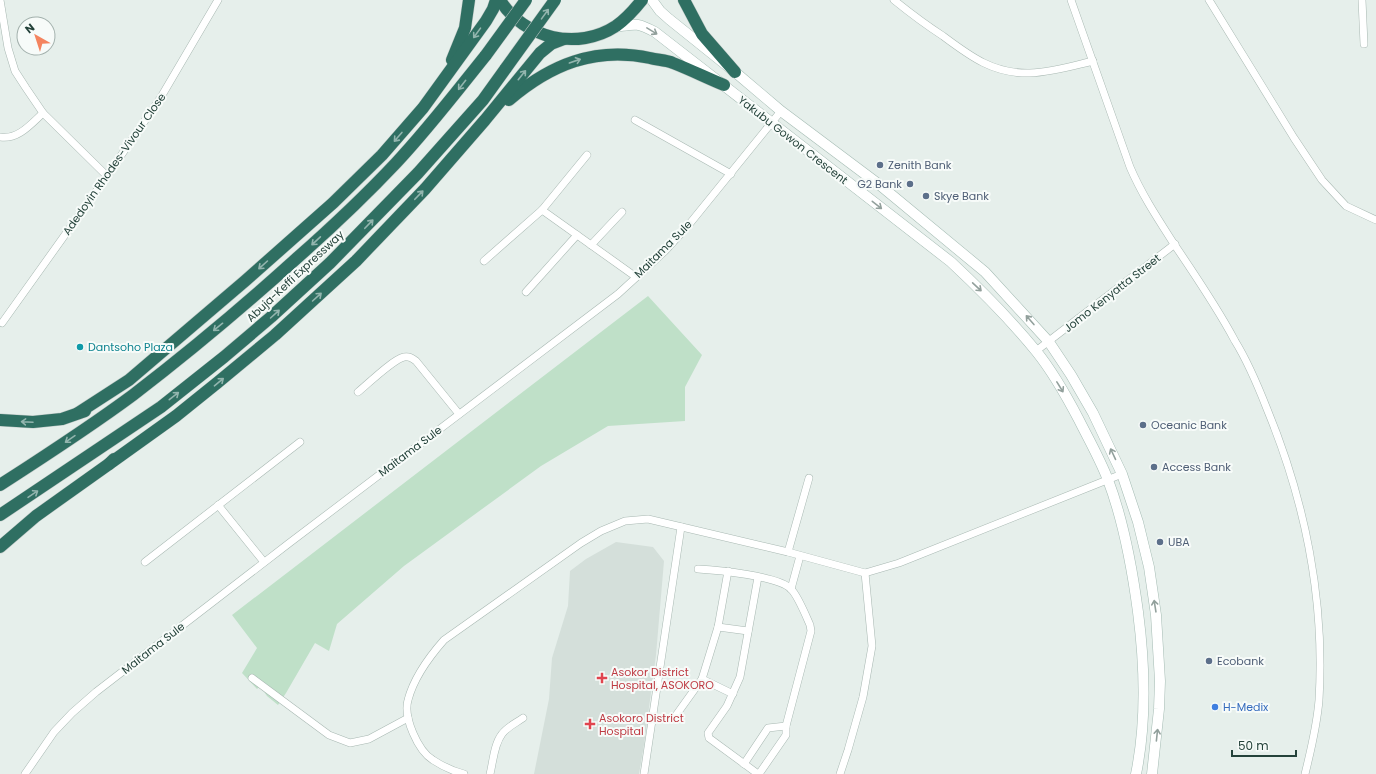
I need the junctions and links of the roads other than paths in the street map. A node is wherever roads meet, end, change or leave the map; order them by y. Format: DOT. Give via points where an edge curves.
graph roads {
  1 [pos="0,0"];
  2 [pos="218,0"];
  3 [pos="470,0"];
  4 [pos="496,0"];
  5 [pos="500,0"];
  6 [pos="526,0"];
  7 [pos="555,0"];
  8 [pos="642,0"];
  9 [pos="652,0"];
  10 [pos="684,0"];
  11 [pos="894,0"];
  12 [pos="1071,0"];
  13 [pos="1209,0"];
  14 [pos="1362,0"];
  15 [pos="615,27"];
  16 [pos="564,39"];
  17 [pos="1364,44"];
  18 [pos="1093,61"];
  19 [pos="735,72"];
  20 [pos="724,86"];
  21 [pos="423,108"];
  22 [pos="780,112"];
  23 [pos="42,113"];
  24 [pos="485,120"];
  25 [pos="635,120"];
  26 [pos="772,123"];
  27 [pos="0,137"];
  28 [pos="587,155"];
  29 [pos="731,174"];
  30 [pos="107,176"];
  31 [pos="542,210"];
  32 [pos="622,212"];
  33 [pos="1376,220"];
  34 [pos="577,235"];
  35 [pos="1175,244"];
  36 [pos="591,245"];
  37 [pos="484,261"];
  38 [pos="636,278"];
  39 [pos="526,292"];
  40 [pos="2,323"];
  41 [pos="1049,342"];
  42 [pos="1036,352"];
  43 [pos="129,380"];
  44 [pos="358,392"];
  45 [pos="132,395"];
  46 [pos="108,404"];
  47 [pos="160,407"];
  48 [pos="78,413"];
  49 [pos="459,414"];
  50 [pos="176,416"];
  51 [pos="0,420"];
  52 [pos="93,424"];
  53 [pos="140,431"];
  54 [pos="300,442"];
  55 [pos="107,444"];
  56 [pos="109,464"];
  57 [pos="1122,474"];
  58 [pos="809,478"];
  59 [pos="1108,480"];
  60 [pos="0,485"];
  61 [pos="218,505"];
  62 [pos="0,515"];
  63 [pos="681,527"];
  64 [pos="0,546"];
  65 [pos="788,552"];
  66 [pos="800,556"];
  67 [pos="145,562"];
  68 [pos="264,562"];
  69 [pos="698,569"];
  70 [pos="728,571"];
  71 [pos="866,574"];
  72 [pos="758,577"];
  73 [pos="791,589"];
  74 [pos="718,627"];
  75 [pos="748,631"];
  76 [pos="252,678"];
  77 [pos="702,679"];
  78 [pos="733,694"];
  79 [pos="408,718"];
  80 [pos="523,718"];
  81 [pos="674,718"];
  82 [pos="786,726"];
  83 [pos="744,764"];
  84 [pos="25,774"];
  85 [pos="464,774"];
  86 [pos="490,774"];
  87 [pos="644,774"];
  88 [pos="758,774"];
  89 [pos="840,774"];
  90 [pos="1136,774"];
  91 [pos="1152,774"];
  92 [pos="1305,774"];
  1 -- 23 [label="street" via="8,48 15,71"];
  2 -- 30 [label="street, Adedoyin Rhodes-Vivour Close" via="161,97"];
  3 -- 21 [label="highway" via="465,28 451,63"];
  4 -- 21 [label="highway, one-way" via="486,20"];
  5 -- 16 [label="highway" via="524,26 550,37"];
  6 -- 45 [label="highway, Abuja-Keffi Expressway, one-way, bridge" via="486,54 401,158 273,280"];
  47 -- 7 [label="highway, Abuja-Keffi Expressway, one-way, bridge" via="271,317 330,263 418,173 483,100"];
  8 -- 15 [label="highway"];
  9 -- 19 [label="main road, Yakubu Gowon Crescent" via="669,19"];
  10 -- 19 [label="highway" via="702,34"];
  11 -- 18 [label="street" via="964,52 981,63 999,70 1030,73 1052,71"];
  12 -- 18 [label="street"];
  13 -- 33 [label="street" via="1322,180 1346,206"];
  14 -- 17 [label="street"];
  15 -- 16 [label="highway" via="591,37"];
  15 -- 20 [label="main road, Yakubu Gowon Crescent, one-way" via="634,24 655,32"];
  24 -- 16 [label="highway, one-way" via="540,53 551,44"];
  18 -- 35 [label="street" via="1138,186"];
  19 -- 22 [label="main road, Yakubu Gowon Crescent"];
  24 -- 20 [label="highway, one-way" via="519,91 542,76 588,57 632,54 652,58 672,63"];
  20 -- 26 [label="main road, Yakubu Gowon Crescent"];
  21 -- 43 [label="highway, one-way" via="382,155 333,202"];
  22 -- 26 [label="street, Maitama Sule"];
  41 -- 22 [label="main road, Yakubu Gowon Crescent, one-way" via="985,272 881,186"];
  23 -- 27 [label="street" via="24,130 13,136"];
  23 -- 30 [label="street"];
  50 -- 24 [label="highway, one-way" via="275,335 356,262"];
  25 -- 29 [label="street"];
  26 -- 29 [label="street, Maitama Sule"];
  26 -- 42 [label="main road, Yakubu Gowon Crescent, one-way" via="951,262 984,293"];
  28 -- 31 [label="street"];
  29 -- 38 [label="street, Maitama Sule" via="687,227"];
  30 -- 40 [label="street, Adedoyin Rhodes-Vivour Close"];
  31 -- 34 [label="street"];
  31 -- 37 [label="street"];
  32 -- 36 [label="street"];
  34 -- 36 [label="street"];
  34 -- 39 [label="street"];
  35 -- 41 [label="street, Jomo Kenyatta Street"];
  35 -- 92 [label="street" via="1236,341 1258,386 1287,461 1302,520 1315,582 1320,655 1318,708"];
  36 -- 38 [label="street"];
  38 -- 49 [label="street, Maitama Sule"];
  41 -- 42 [label="street, Jomo Kenyatta Street"];
  57 -- 41 [label="main road, Yakubu Gowon Crescent, one-way" via="1093,413"];
  42 -- 59 [label="main road, Yakubu Gowon Crescent, one-way" via="1071,405"];
  43 -- 46 [label="highway"];
  43 -- 48 [label="highway"];
  44 -- 49 [label="street" via="395,362 410,357 416,360"];
  45 -- 46 [label="highway"];
  45 -- 52 [label="highway, Abuja-Keffi Expressway"];
  46 -- 48 [label="highway"];
  46 -- 52 [label="highway"];
  47 -- 53 [label="highway"];
  47 -- 55 [label="highway, Abuja-Keffi Expressway"];
  48 -- 51 [label="highway, one-way" via="62,419 40,421"];
  49 -- 68 [label="street, Maitama Sule"];
  50 -- 53 [label="highway"];
  50 -- 56 [label="highway"];
  52 -- 60 [label="highway, Abuja-Keffi Expressway, one-way"];
  53 -- 55 [label="highway"];
  53 -- 56 [label="highway"];
  54 -- 61 [label="street"];
  62 -- 55 [label="highway, Abuja-Keffi Expressway, one-way"];
  56 -- 64 [label="highway" via="36,516"];
  57 -- 59 [label="street"];
  91 -- 57 [label="main road, Yakubu Gowon Crescent, one-way" via="1160,681 1156,615 1149,567"];
  58 -- 65 [label="street"];
  59 -- 71 [label="street"];
  59 -- 90 [label="main road, Yakubu Gowon Crescent" via="1127,544 1141,634 1144,707"];
  61 -- 67 [label="street"];
  61 -- 68 [label="street"];
  63 -- 65 [label="street"];
  63 -- 79 [label="street" via="648,519 625,521 581,543 444,640 427,659 415,682 407,701"];
  63 -- 87 [label="street"];
  65 -- 66 [label="street"];
  66 -- 71 [label="street"];
  66 -- 73 [label="street"];
  68 -- 84 [label="street, Maitama Sule" via="72,713 54,732"];
  69 -- 70 [label="street"];
  70 -- 72 [label="street"];
  70 -- 74 [label="street"];
  71 -- 89 [label="street" via="872,646 863,697"];
  72 -- 73 [label="street" via="784,584"];
  72 -- 75 [label="street"];
  73 -- 82 [label="street" via="811,631"];
  74 -- 75 [label="street"];
  74 -- 77 [label="street"];
  75 -- 78 [label="street" via="740,677"];
  76 -- 79 [label="street" via="329,735 350,743 369,739"];
  77 -- 78 [label="street"];
  77 -- 81 [label="street"];
  78 -- 83 [label="street" via="708,733 709,738"];
  79 -- 85 [label="street" via="418,742 432,759"];
  80 -- 86 [label="street" via="502,734"];
  82 -- 83 [label="street" via="768,728"];
  82 -- 88 [label="street" via="786,735"];
  83 -- 88 [label="street"];
}
